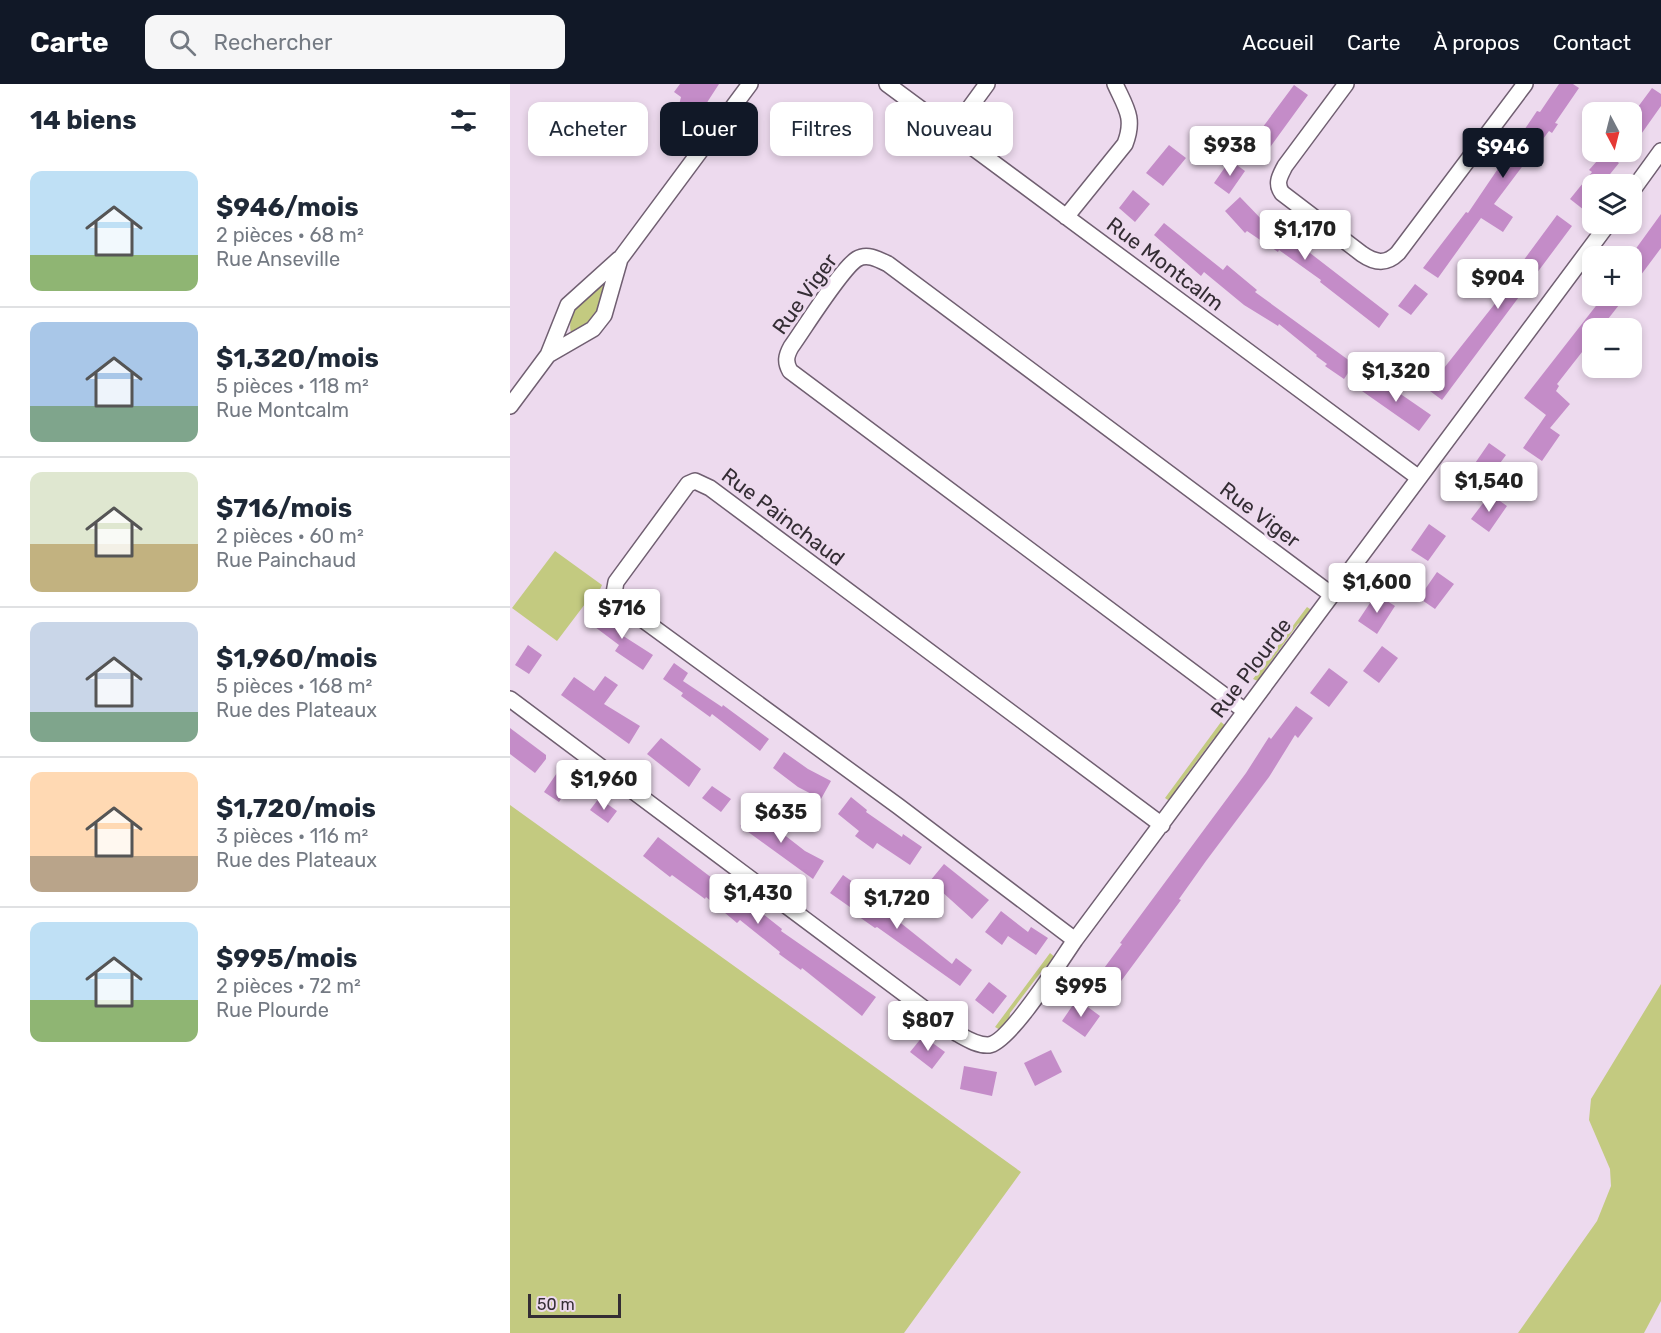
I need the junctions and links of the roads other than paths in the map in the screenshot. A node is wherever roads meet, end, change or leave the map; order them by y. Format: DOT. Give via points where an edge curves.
graph roads {
  1 [pos="750,84"];
  2 [pos="887,84"];
  3 [pos="987,84"];
  4 [pos="1115,84"];
  5 [pos="1346,84"];
  6 [pos="1525,84"];
  7 [pos="911,102"];
  8 [pos="974,102"];
  9 [pos="1661,151"];
  10 [pos="984,156"];
  11 [pos="1642,177"];
  12 [pos="1066,217"];
  13 [pos="1601,234"];
  14 [pos="620,259"];
  15 [pos="548,356"];
  16 [pos="510,406"];
  17 [pos="1419,478"];
  18 [pos="1332,595"];
  19 [pos="510,699"];
  20 [pos="1245,711"];
  21 [pos="1162,825"];
  22 [pos="1075,940"];
  1 -- 14 [label="street"];
  2 -- 7 [label="street, Rue Montcalm"];
  3 -- 8 [label="street"];
  4 -- 12 [label="street" via="1131,118 1125,144"];
  5 -- 6 [label="street" via="1285,166 1278,187 1362,254 1381,262 1398,254"];
  9 -- 11 [label="street"];
  10 -- 12 [label="street, Rue Montcalm"];
  12 -- 17 [label="street, Rue Montcalm"];
  13 -- 17 [label="street, Rue Plourde"];
  14 -- 15 [label="street" via="568,305"];
  14 -- 15 [label="street" via="604,315 593,329"];
  15 -- 16 [label="street"];
  17 -- 18 [label="street, Rue Plourde"];
  18 -- 20 [label="street, Rue Plourde"];
  18 -- 20 [label="street, Rue Viger" via="888,264 865,256 845,272 791,346 786,356 790,371"];
  19 -- 22 [label="street, Rue Plourde" via="974,1043 990,1045 1003,1038"];
  20 -- 21 [label="street, Rue Plourde"];
  21 -- 22 [label="street, Rue Plourde"];
  21 -- 22 [label="street, Rue Painchaud" via="710,488 695,481 688,484 616,582 614,593 620,603"];
}
